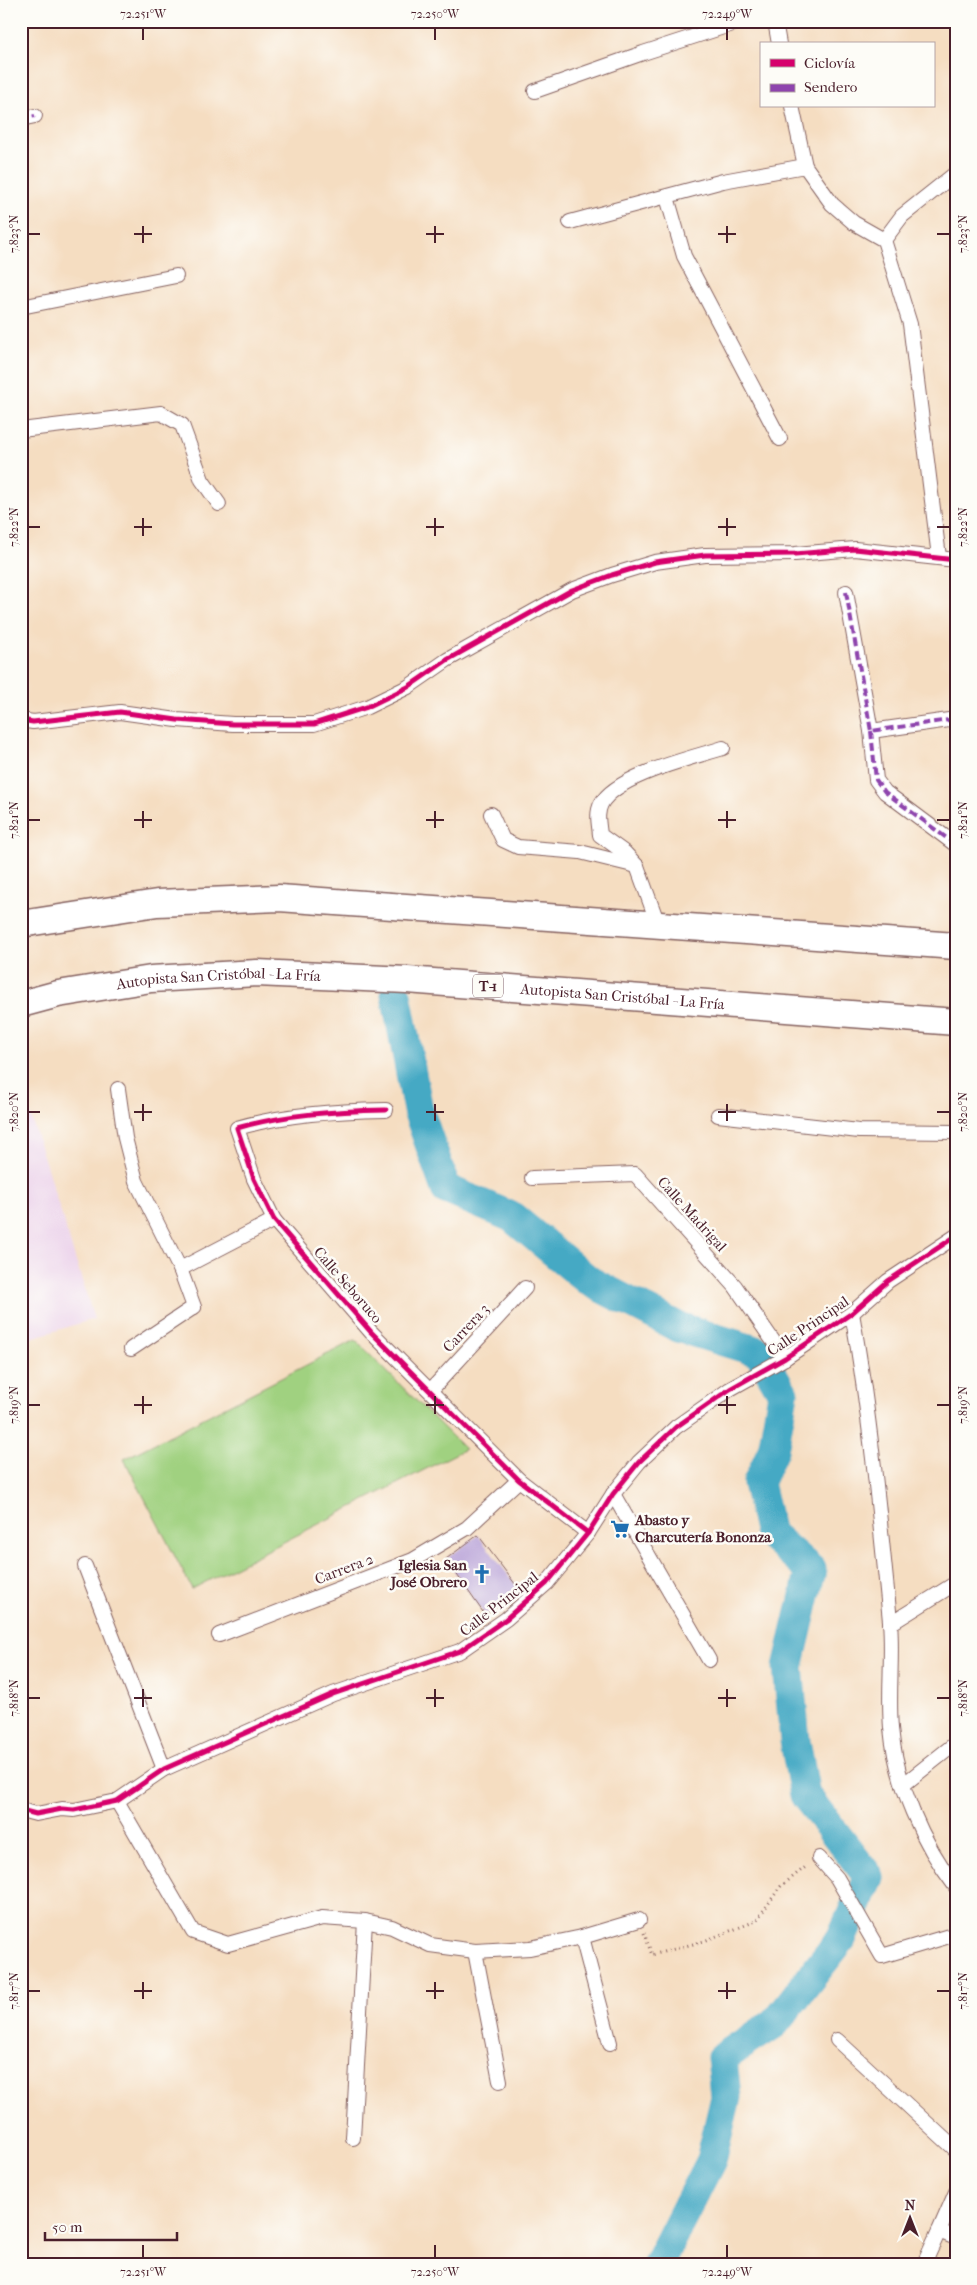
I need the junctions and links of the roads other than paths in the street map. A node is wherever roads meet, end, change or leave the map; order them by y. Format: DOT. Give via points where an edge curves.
graph roads {
  1 [pos="742,21"];
  2 [pos="774,21"];
  3 [pos="779,42"];
  4 [pos="535,91"];
  5 [pos="792,108"];
  6 [pos="805,166"];
  7 [pos="956,173"];
  8 [pos="667,197"];
  9 [pos="570,222"];
  10 [pos="884,240"];
  11 [pos="176,276"];
  12 [pos="21,307"];
  13 [pos="21,430"];
  14 [pos="780,439"];
  15 [pos="219,504"];
  16 [pos="939,557"];
  17 [pos="956,560"];
  18 [pos="846,592"];
  19 [pos="956,719"];
  20 [pos="21,720"];
  21 [pos="872,731"];
  22 [pos="724,748"];
  23 [pos="491,814"];
  24 [pos="956,845"];
  25 [pos="637,866"];
  26 [pos="21,924"];
  27 [pos="658,924"];
  28 [pos="956,946"];
  29 [pos="21,1004"];
  30 [pos="956,1022"];
  31 [pos="118,1089"];
  32 [pos="386,1110"];
  33 [pos="718,1115"];
  34 [pos="956,1132"];
  35 [pos="532,1178"];
  36 [pos="274,1220"];
  37 [pos="956,1236"];
  38 [pos="180,1269"];
  39 [pos="525,1288"];
  40 [pos="852,1313"];
  41 [pos="130,1349"];
  42 [pos="785,1358"];
  43 [pos="431,1390"];
  44 [pos="519,1480"];
  45 [pos="613,1494"];
  46 [pos="588,1533"];
  47 [pos="85,1566"];
  48 [pos="956,1583"];
  49 [pos="890,1624"];
  50 [pos="219,1635"];
  51 [pos="709,1660"];
  52 [pos="956,1743"];
  53 [pos="164,1769"];
  54 [pos="903,1785"];
  55 [pos="117,1801"];
  56 [pos="21,1810"];
  57 [pos="819,1858"];
  58 [pos="956,1887"];
  59 [pos="639,1920"];
  60 [pos="365,1921"];
  61 [pos="956,1934"];
  62 [pos="582,1937"];
  63 [pos="475,1951"];
  64 [pos="837,2040"];
  65 [pos="610,2042"];
  66 [pos="500,2081"];
  67 [pos="353,2138"];
  68 [pos="956,2150"];
  69 [pos="956,2192"];
  70 [pos="939,2231"];
  71 [pos="956,2238"];
  72 [pos="924,2264"];
  1 -- 4 [label="street"];
  2 -- 3 [label="street"];
  5 -- 6 [label="street"];
  6 -- 8 [label="street" via="740,177"];
  6 -- 10 [label="street" via="832,204"];
  7 -- 10 [label="street" via="902,216"];
  8 -- 9 [label="street"];
  8 -- 14 [label="street" via="684,256"];
  10 -- 16 [label="street" via="910,324"];
  11 -- 12 [label="street"];
  13 -- 15 [label="street" via="161,413 182,425 202,480"];
  16 -- 17 [label="street"];
  16 -- 20 [label="street" via="855,549 795,554 705,555 655,562 572,590 447,660 408,687 367,707 314,724 233,724 120,712 33,722"];
  18 -- 21 [label="street"];
  19 -- 21 [label="street"];
  21 -- 24 [label="street" via="876,780 885,792"];
  22 -- 25 [label="street" via="639,775 607,796 598,815 600,835"];
  23 -- 25 [label="street" via="503,840 518,847 580,852"];
  25 -- 27 [label="street"];
  26 -- 27 [label="highway" via="157,903 279,898"];
  27 -- 28 [label="highway"];
  29 -- 30 [label="highway, Autopista San Cristóbal - La Fría / T-1" via="67,992 151,979 257,973 407,980"];
  31 -- 38 [label="street" via="125,1138 136,1181"];
  32 -- 36 [label="street, Calle Seboruco" via="302,1114 237,1128 254,1179"];
  33 -- 34 [label="street" via="859,1131"];
  35 -- 42 [label="street, Calle Madrigal" via="635,1174 735,1286"];
  36 -- 38 [label="street"];
  36 -- 43 [label="street, Calle Seboruco" via="371,1332"];
  37 -- 40 [label="street, Calle Principal" via="888,1280"];
  38 -- 41 [label="street" via="194,1308"];
  39 -- 43 [label="street, Carrera 3"];
  40 -- 42 [label="street, Calle Principal"];
  40 -- 49 [label="street" via="862,1371"];
  42 -- 45 [label="street, Calle Principal" via="730,1388 676,1428 639,1462"];
  43 -- 44 [label="street, Calle Seboruco"];
  44 -- 46 [label="street, Calle Seboruco"];
  44 -- 50 [label="street, Carrera 2" via="467,1528 413,1560"];
  45 -- 46 [label="street, Calle Principal"];
  45 -- 51 [label="street"];
  46 -- 53 [label="street, Calle Principal" via="547,1583 506,1619 460,1650 333,1694"];
  47 -- 53 [label="street"];
  48 -- 49 [label="street"];
  49 -- 54 [label="street" via="891,1728"];
  52 -- 54 [label="street"];
  53 -- 55 [label="street, Calle Principal"];
  54 -- 58 [label="street" via="924,1838"];
  55 -- 56 [label="street, Calle Principal" via="36,1814"];
  55 -- 60 [label="street" via="193,1932 228,1944 322,1918"];
  57 -- 61 [label="street" via="837,1878 882,1956"];
  59 -- 62 [label="street"];
  60 -- 63 [label="street" via="392,1928 430,1945"];
  60 -- 67 [label="street"];
  62 -- 63 [label="street" via="530,1948"];
  62 -- 65 [label="street"];
  63 -- 66 [label="street"];
  64 -- 68 [label="street"];
  69 -- 70 [label="street"];
  70 -- 71 [label="street"];
  70 -- 72 [label="street"];
}
